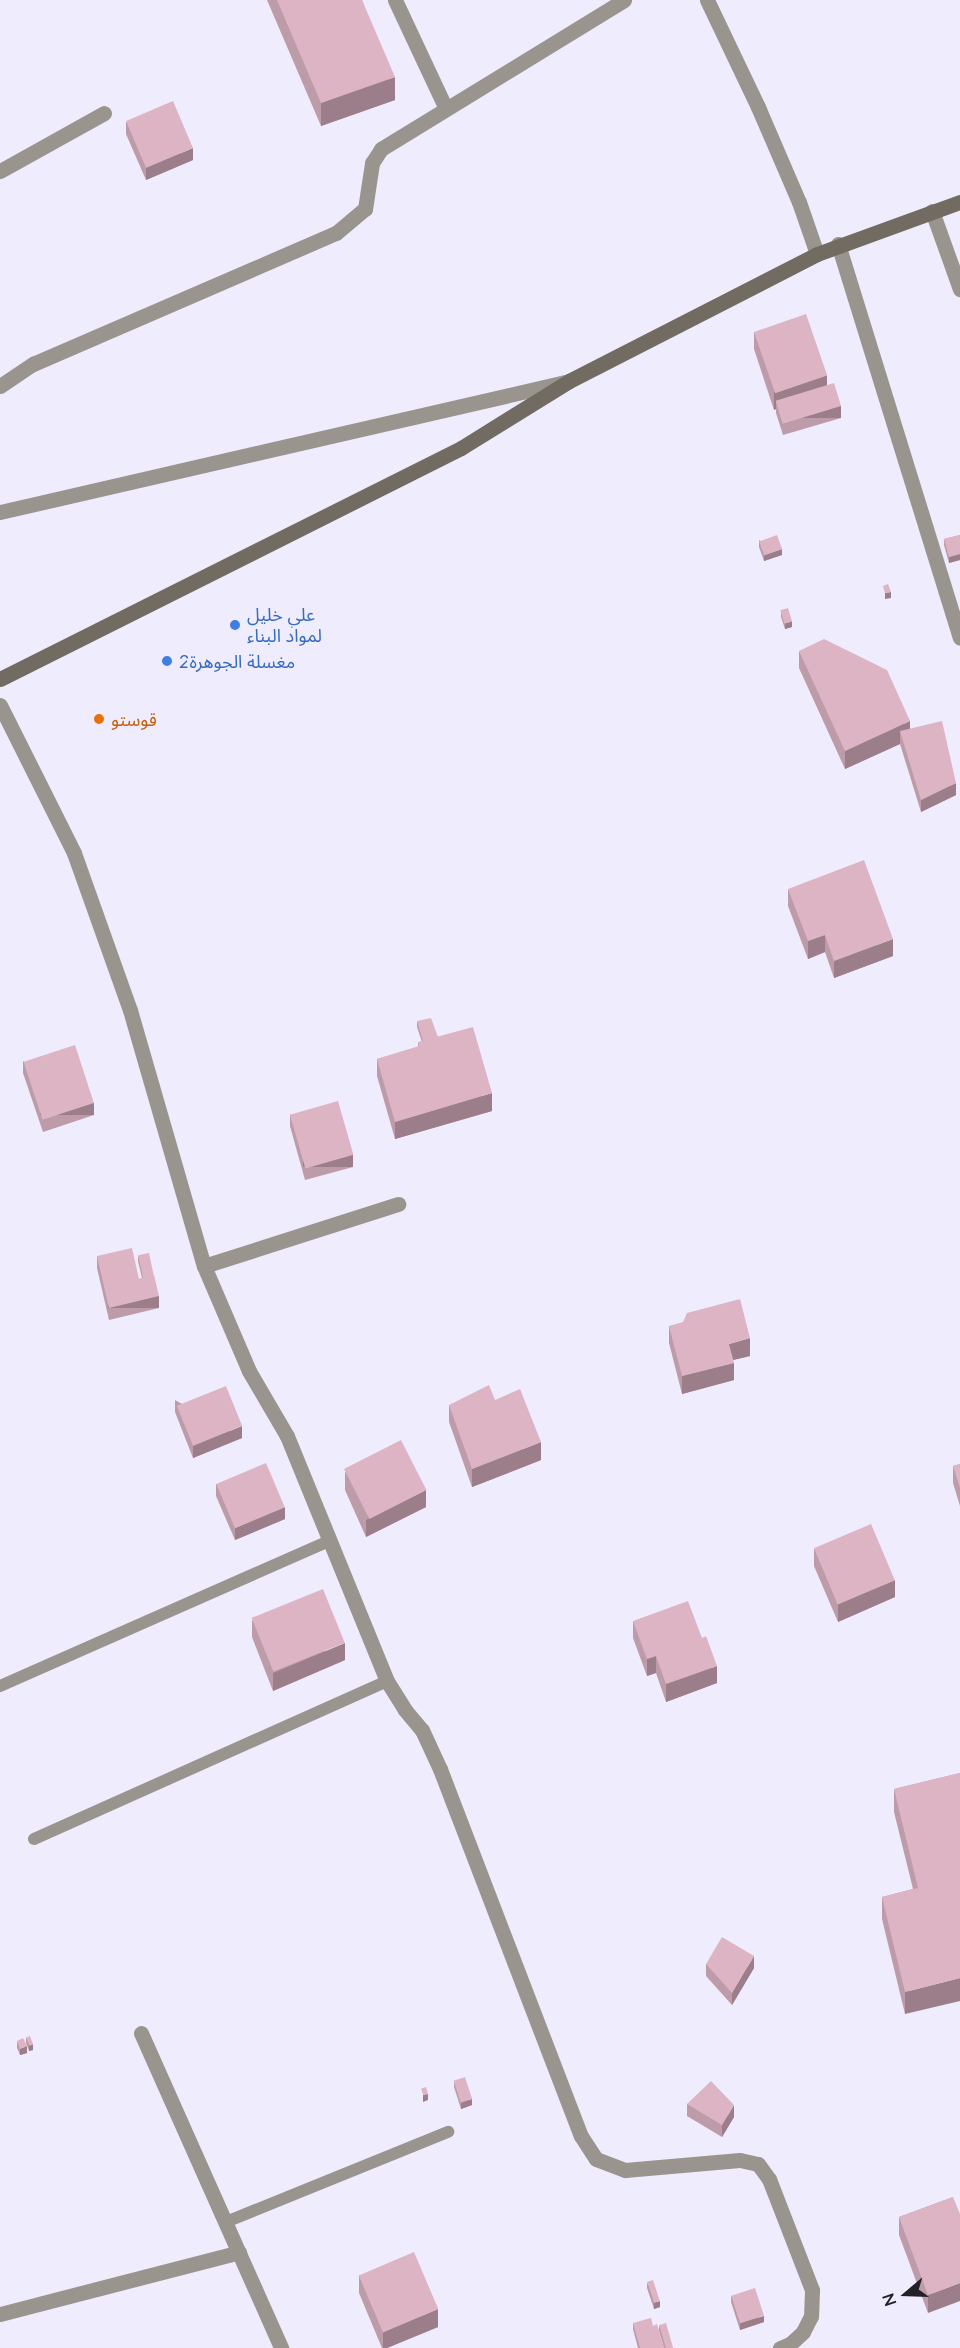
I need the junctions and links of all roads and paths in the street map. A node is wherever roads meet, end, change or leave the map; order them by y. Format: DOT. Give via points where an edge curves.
graph roads {
  1 [pos="395,0"];
  2 [pos="624,0"];
  3 [pos="707,0"];
  4 [pos="446,109"];
  5 [pos="104,113"];
  6 [pos="0,171"];
  7 [pos="960,202"];
  8 [pos="932,211"];
  9 [pos="838,244"];
  10 [pos="817,254"];
  11 [pos="960,289"];
  12 [pos="569,381"];
  13 [pos="0,386"];
  14 [pos="0,512"];
  15 [pos="960,638"];
  16 [pos="0,679"];
  17 [pos="0,705"];
  18 [pos="398,1204"];
  19 [pos="204,1266"];
  20 [pos="332,1540"];
  21 [pos="387,1682"];
  22 [pos="0,1686"];
  23 [pos="34,1839"];
  24 [pos="141,2033"];
  25 [pos="448,2132"];
  26 [pos="226,2222"];
  27 [pos="239,2252"];
  28 [pos="0,2314"];
  29 [pos="281,2348"];
  30 [pos="780,2348"];
  1 -- 4 [label="street"];
  2 -- 4 [label="street"];
  3 -- 10 [label="street" via="758,107"];
  4 -- 13 [label="street" via="381,149 372,162 365,209 336,233 33,364"];
  5 -- 6 [label="street"];
  7 -- 8 [label="street"];
  8 -- 9 [label="street"];
  8 -- 11 [label="street"];
  9 -- 10 [label="street"];
  9 -- 15 [label="street"];
  10 -- 12 [label="street"];
  12 -- 14 [label="street"];
  12 -- 16 [label="street" via="461,448"];
  17 -- 19 [label="street" via="74,852 130,1010"];
  18 -- 19 [label="street"];
  19 -- 20 [label="street" via="249,1371 287,1436"];
  20 -- 21 [label="street"];
  20 -- 22 [label="lane"];
  21 -- 23 [label="lane"];
  21 -- 30 [label="street" via="423,1730 570,2111 596,2159 625,2170 740,2160 758,2164 770,2179 812,2290 811,2316 803,2332"];
  24 -- 26 [label="street"];
  25 -- 26 [label="lane"];
  26 -- 27 [label="street"];
  27 -- 28 [label="street"];
  27 -- 29 [label="street"];
}
